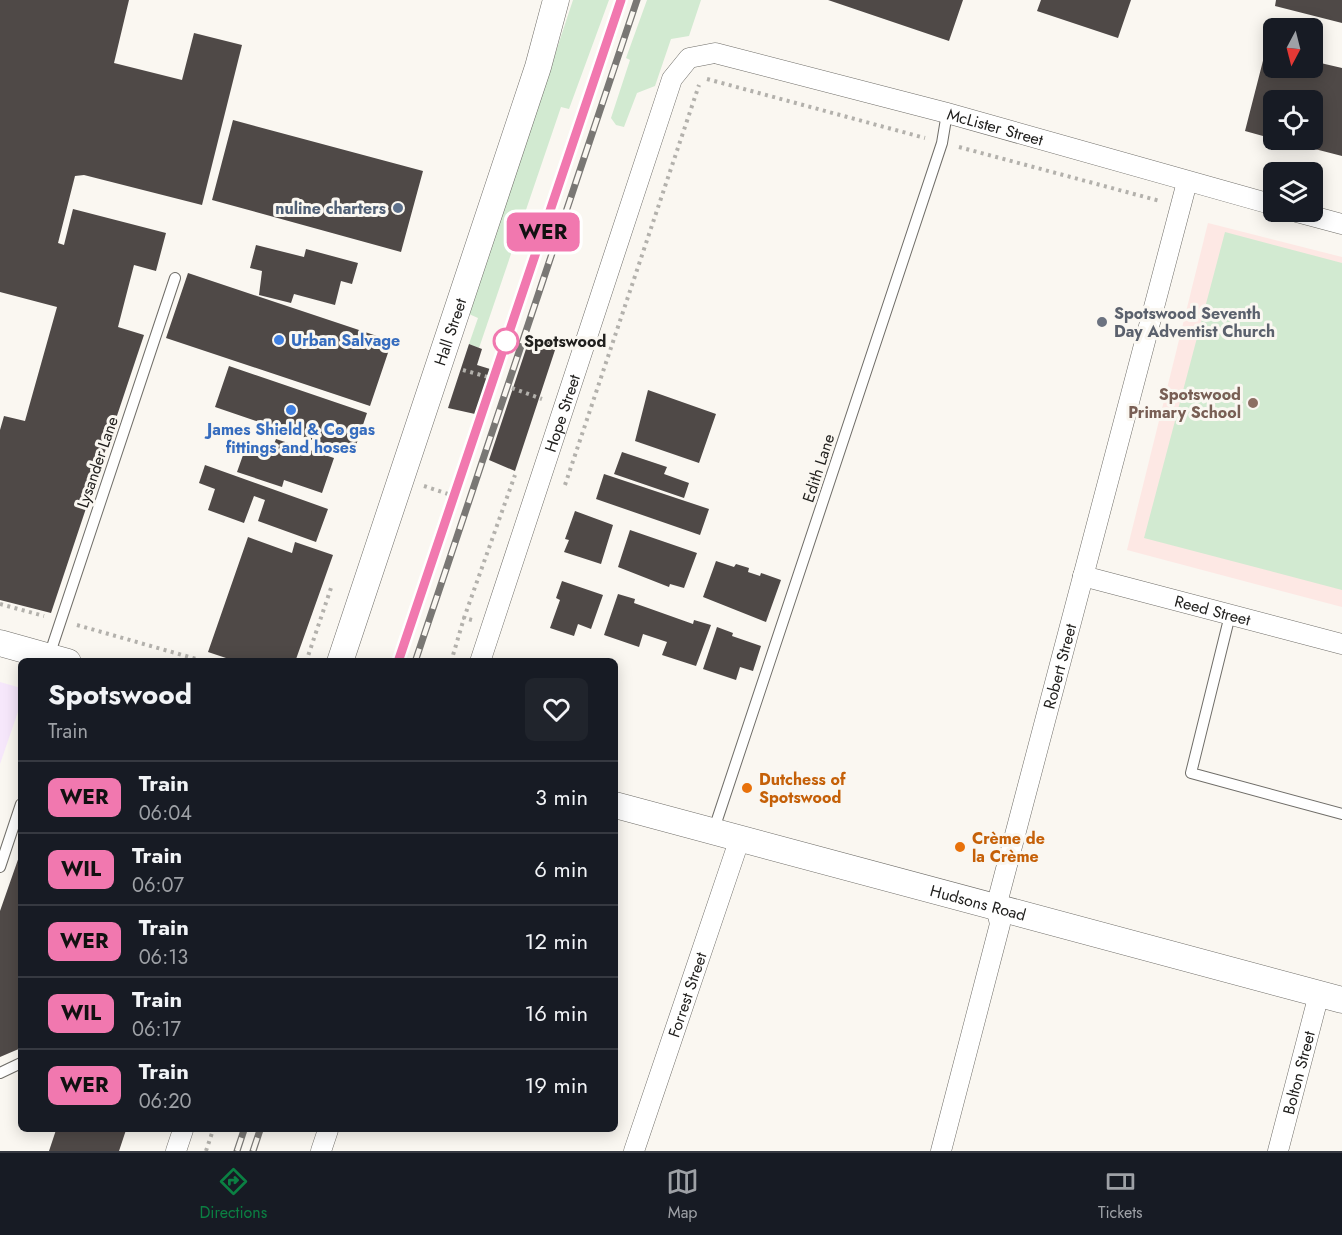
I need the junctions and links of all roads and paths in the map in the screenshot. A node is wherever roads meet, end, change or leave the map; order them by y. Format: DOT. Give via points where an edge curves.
graph roads {
  1 [pos="556,0"];
  2 [pos="715,53"];
  3 [pos="947,114"];
  4 [pos="942,143"];
  5 [pos="1187,182"];
  6 [pos="1263,202"];
  7 [pos="1180,206"];
  8 [pos="1323,219"];
  9 [pos="1342,224"];
  10 [pos="175,278"];
  11 [pos="457,368"];
  12 [pos="488,377"];
  13 [pos="512,388"];
  14 [pos="542,399"];
  15 [pos="510,486"];
  16 [pos="564,487"];
  17 [pos="433,489"];
  18 [pos="448,494"];
  19 [pos="1083,576"];
  20 [pos="332,585"];
  21 [pos="0,604"];
  22 [pos="468,605"];
  23 [pos="1230,615"];
  24 [pos="464,618"];
  25 [pos="60,620"];
  26 [pos="0,643"];
  27 [pos="1342,644"];
  28 [pos="52,658"];
  29 [pos="56,658"];
  30 [pos="193,658"];
  31 [pos="307,658"];
  32 [pos="341,658"];
  33 [pos="452,658"];
  34 [pos="481,658"];
  35 [pos="618,807"];
  36 [pos="18,813"];
  37 [pos="1342,814"];
  38 [pos="713,832"];
  39 [pos="740,838"];
  40 [pos="0,867"];
  41 [pos="996,907"];
  42 [pos="1331,997"];
  43 [pos="18,1064"];
  44 [pos="0,1073"];
  45 [pos="182,1132"];
  46 [pos="212,1132"];
  47 [pos="327,1132"];
  48 [pos="176,1151"];
  49 [pos="206,1151"];
  50 [pos="321,1151"];
  51 [pos="634,1151"];
  52 [pos="941,1151"];
  53 [pos="1278,1151"];
  1 -- 32 [label="street, Hall Street" via="538,67"];
  2 -- 3 [label="street, McLister Street"];
  2 -- 34 [label="street, Hope Street" via="689,58 672,79"];
  3 -- 4 [label="lane, Edith Lane"];
  3 -- 5 [label="street, McLister Street"];
  4 -- 7 [label="path"];
  4 -- 16 [label="path" via="701,78"];
  4 -- 38 [label="lane, Edith Lane"];
  5 -- 6 [label="street, McLister Street"];
  5 -- 7 [label="street, Robert Street"];
  7 -- 19 [label="street, Robert Street"];
  8 -- 9 [label="street"];
  10 -- 25 [label="lane, Lysander Lane"];
  11 -- 12 [label="path"];
  13 -- 14 [label="path"];
  15 -- 22 [label="path"];
  17 -- 18 [label="path"];
  19 -- 23 [label="street, Reed Street"];
  19 -- 41 [label="street, Robert Street"];
  20 -- 31 [label="path"];
  21 -- 25 [label="path"];
  23 -- 27 [label="street, Reed Street"];
  23 -- 37 [label="lane" via="1191,773"];
  24 -- 33 [label="path"];
  25 -- 29 [label="lane, Lysander Lane"];
  25 -- 30 [label="path"];
  26 -- 28 [label="street"];
  35 -- 38 [label="street, Hudsons Road"];
  36 -- 40 [label="lane"];
  38 -- 39 [label="street, Hudsons Road"];
  39 -- 41 [label="street, Hudsons Road"];
  39 -- 51 [label="street, Forrest Street"];
  41 -- 42 [label="street, Hudsons Road"];
  41 -- 52 [label="street, Robert Street" via="1000,924"];
  42 -- 53 [label="street, Bolton Street"];
  43 -- 44 [label="lane"];
  45 -- 48 [label="street"];
  46 -- 49 [label="path"];
  47 -- 50 [label="street"];
}
